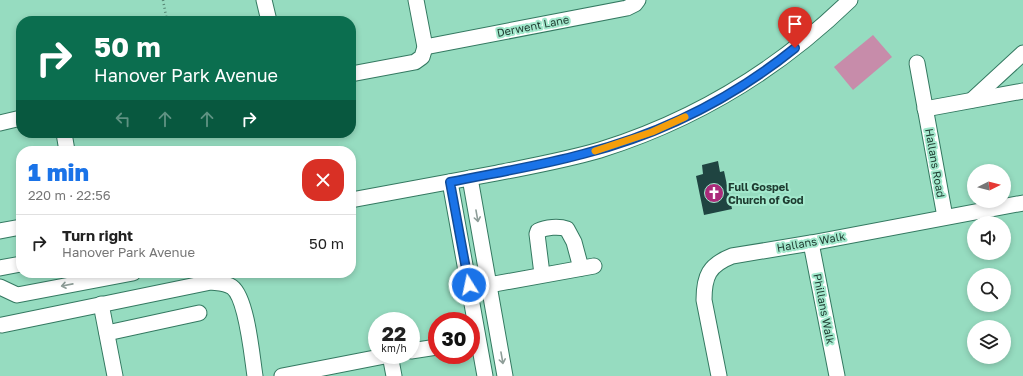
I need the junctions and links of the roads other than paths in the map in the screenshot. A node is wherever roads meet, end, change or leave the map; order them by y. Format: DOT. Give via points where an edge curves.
graph roads {
  1 [pos="264,0"];
  2 [pos="416,0"];
  3 [pos="638,0"];
  4 [pos="850,0"];
  5 [pos="268,16"];
  6 [pos="425,47"];
  7 [pos="1023,53"];
  8 [pos="917,63"];
  9 [pos="356,73"];
  10 [pos="1023,91"];
  11 [pos="972,100"];
  12 [pos="925,109"];
  13 [pos="16,119"];
  14 [pos="0,122"];
  15 [pos="470,178"];
  16 [pos="450,182"];
  17 [pos="356,199"];
  18 [pos="1023,203"];
  19 [pos="945,217"];
  20 [pos="16,228"];
  21 [pos="0,231"];
  22 [pos="811,243"];
  23 [pos="16,265"];
  24 [pos="0,268"];
  25 [pos="542,274"];
  26 [pos="105,278"];
  27 [pos="489,285"];
  28 [pos="0,287"];
  29 [pos="101,304"];
  30 [pos="470,312"];
  31 [pos="199,313"];
  32 [pos="2,325"];
  33 [pos="107,333"];
  34 [pos="498,336"];
  35 [pos="480,341"];
  36 [pos="368,359"];
  37 [pos="480,359"];
  38 [pos="392,364"];
  39 [pos="288,375"];
  40 [pos="115,376"];
  41 [pos="255,376"];
  42 [pos="394,376"];
  43 [pos="485,376"];
  44 [pos="505,376"];
  45 [pos="719,376"];
  46 [pos="837,376"];
  1 -- 5 [label="street"];
  2 -- 6 [label="street"];
  3 -- 6 [label="street, Derwent Lane" via="627,8"];
  4 -- 15 [label="street" via="774,64 719,100 682,118 652,132 595,151"];
  6 -- 9 [label="street" via="424,54 418,61"];
  7 -- 11 [label="street"];
  8 -- 12 [label="street, Hallans Road"];
  10 -- 11 [label="street"];
  11 -- 12 [label="street"];
  12 -- 19 [label="street, Hallans Road"];
  13 -- 14 [label="street"];
  15 -- 16 [label="street"];
  15 -- 27 [label="street, one-way"];
  16 -- 17 [label="street"];
  16 -- 30 [label="street"];
  18 -- 19 [label="street, Hallans Walk"];
  19 -- 22 [label="street, Hallans Walk"];
  20 -- 21 [label="street"];
  22 -- 45 [label="street, Hallans Walk" via="732,256 722,260 709,271 705,279 704,300"];
  22 -- 46 [label="street, Phillans Walk"];
  23 -- 24 [label="street"];
  25 -- 25 [label="street" via="538,231 562,227 567,229 587,267"];
  25 -- 27 [label="street"];
  26 -- 28 [label="street, one-way" via="17,294"];
  27 -- 34 [label="street"];
  29 -- 32 [label="street"];
  29 -- 33 [label="street"];
  29 -- 41 [label="street" via="211,282 230,286 238,295 243,307"];
  31 -- 33 [label="street"];
  33 -- 40 [label="street"];
  34 -- 35 [label="street"];
  34 -- 44 [label="street, one-way"];
  36 -- 39 [label="street"];
  37 -- 43 [label="street"];
  38 -- 42 [label="street"];
}
